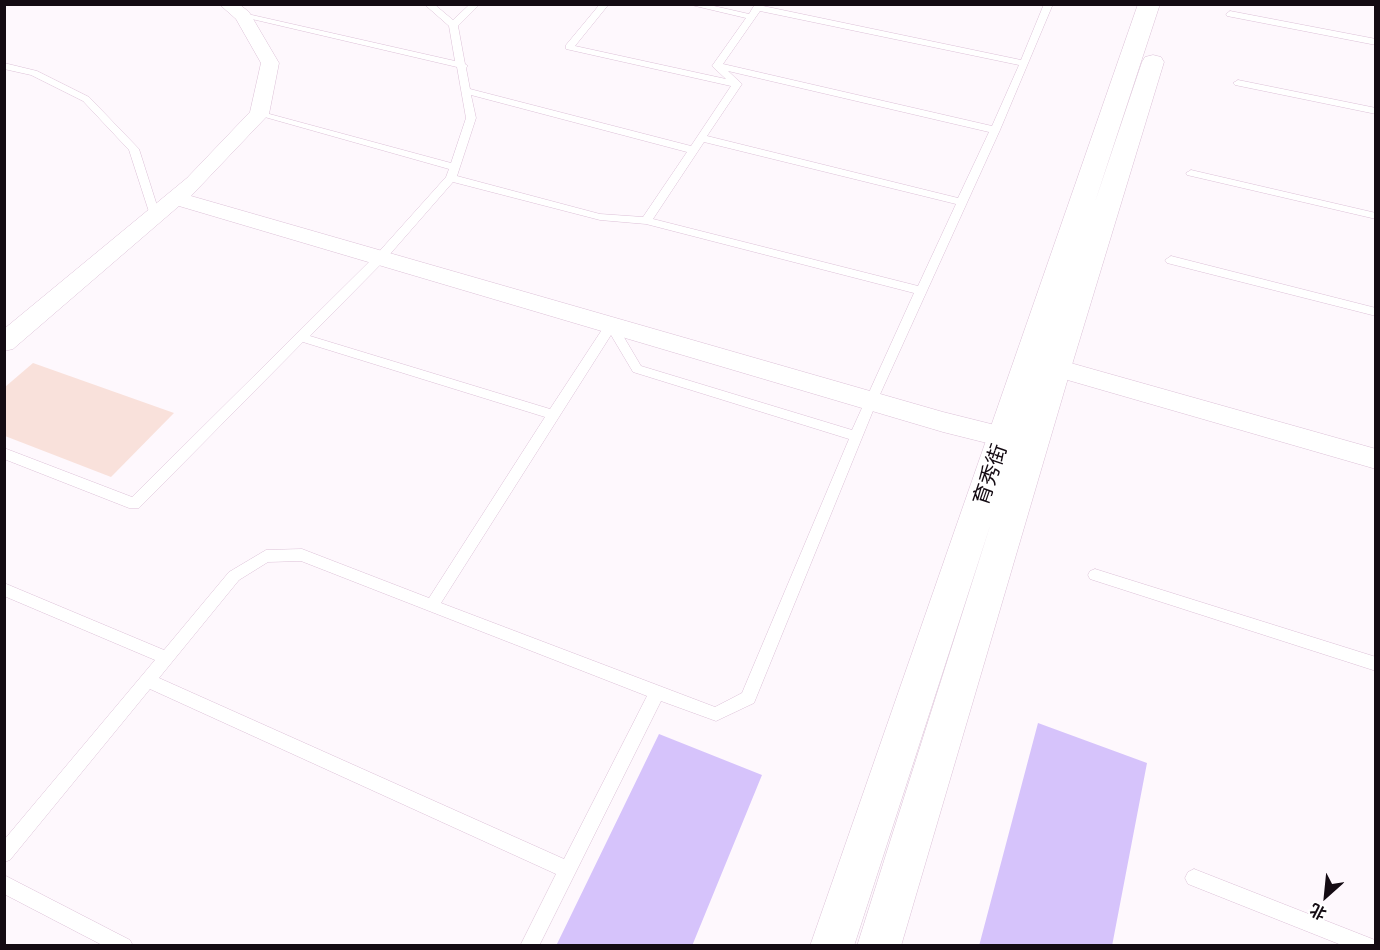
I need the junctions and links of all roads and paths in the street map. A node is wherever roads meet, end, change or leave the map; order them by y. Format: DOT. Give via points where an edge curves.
graph roads {
  1 [pos="428,4"];
  2 [pos="476,4"];
  3 [pos="605,4"];
  4 [pos="691,4"];
  5 [pos="1049,4"];
  6 [pos="1149,4"];
  7 [pos="1171,4"];
  8 [pos="235,10"];
  9 [pos="756,10"];
  10 [pos="1230,14"];
  11 [pos="453,25"];
  12 [pos="1376,42"];
  13 [pos="1024,63"];
  14 [pos="4,66"];
  15 [pos="463,66"];
  16 [pos="717,66"];
  17 [pos="1238,83"];
  18 [pos="737,84"];
  19 [pos="466,91"];
  20 [pos="1376,111"];
  21 [pos="259,114"];
  22 [pos="995,130"];
  23 [pos="701,138"];
  24 [pos="693,150"];
  25 [pos="452,172"];
  26 [pos="1191,173"];
  27 [pos="175,198"];
  28 [pos="962,202"];
  29 [pos="155,215"];
  30 [pos="1376,216"];
  31 [pos="645,221"];
  32 [pos="380,258"];
  33 [pos="1171,260"];
  34 [pos="921,291"];
  35 [pos="1376,312"];
  36 [pos="611,325"];
  37 [pos="300,337"];
  38 [pos="4,343"];
  39 [pos="1042,364"];
  40 [pos="871,401"];
  41 [pos="553,415"];
  42 [pos="856,436"];
  43 [pos="1003,437"];
  44 [pos="4,453"];
  45 [pos="1376,459"];
  46 [pos="1095,575"];
  47 [pos="4,589"];
  48 [pos="432,605"];
  49 [pos="166,658"];
  50 [pos="1376,664"];
  51 [pos="148,681"];
  52 [pos="657,693"];
  53 [pos="4,854"];
  54 [pos="568,870"];
  55 [pos="1194,878"];
  56 [pos="4,884"];
  57 [pos="124,945"];
  58 [pos="530,945"];
  59 [pos="832,945"];
  60 [pos="879,945"];
  61 [pos="1369,945"];
  1 -- 11 [label="lane"];
  2 -- 11 [label="lane"];
  3 -- 18 [label="lane" via="569,47"];
  4 -- 9 [label="lane"];
  5 -- 13 [label="lane"];
  6 -- 39 [label="street, 育秀街"];
  7 -- 39 [label="street, 育秀街"];
  8 -- 15 [label="lane"];
  8 -- 21 [label="street" via="270,63"];
  9 -- 13 [label="lane"];
  9 -- 16 [label="lane"];
  10 -- 12 [label="lane"];
  11 -- 15 [label="lane"];
  13 -- 22 [label="lane"];
  14 -- 29 [label="lane" via="34,73 86,99 134,149"];
  15 -- 19 [label="lane"];
  16 -- 18 [label="lane"];
  16 -- 22 [label="lane"];
  17 -- 20 [label="lane"];
  18 -- 23 [label="lane"];
  19 -- 24 [label="lane"];
  19 -- 25 [label="lane" via="471,118"];
  21 -- 25 [label="lane"];
  21 -- 27 [label="street"];
  22 -- 28 [label="lane"];
  23 -- 24 [label="lane"];
  23 -- 28 [label="lane"];
  24 -- 31 [label="lane"];
  25 -- 31 [label="lane" via="600,217"];
  25 -- 32 [label="lane"];
  26 -- 30 [label="lane"];
  27 -- 29 [label="street"];
  27 -- 32 [label="street"];
  28 -- 34 [label="lane"];
  29 -- 38 [label="street"];
  31 -- 34 [label="lane"];
  32 -- 36 [label="street"];
  32 -- 37 [label="lane"];
  33 -- 35 [label="lane"];
  34 -- 40 [label="lane"];
  36 -- 40 [label="street"];
  36 -- 41 [label="lane"];
  36 -- 42 [label="lane" via="637,369"];
  37 -- 41 [label="lane"];
  37 -- 44 [label="lane" via="134,504"];
  39 -- 43 [label="street, 育秀街"];
  39 -- 45 [label="street"];
  39 -- 60 [label="street, 育秀街"];
  40 -- 42 [label="lane"];
  40 -- 43 [label="street"];
  41 -- 48 [label="lane"];
  42 -- 52 [label="lane" via="748,698 716,714"];
  43 -- 59 [label="street, 育秀街"];
  46 -- 50 [label="lane"];
  47 -- 49 [label="lane"];
  48 -- 49 [label="lane" via="302,555 266,556 234,576"];
  48 -- 52 [label="lane"];
  49 -- 51 [label="lane"];
  51 -- 53 [label="lane"];
  51 -- 54 [label="lane"];
  52 -- 54 [label="lane"];
  54 -- 58 [label="lane"];
  55 -- 61 [label="lane"];
  56 -- 57 [label="lane"];
}
